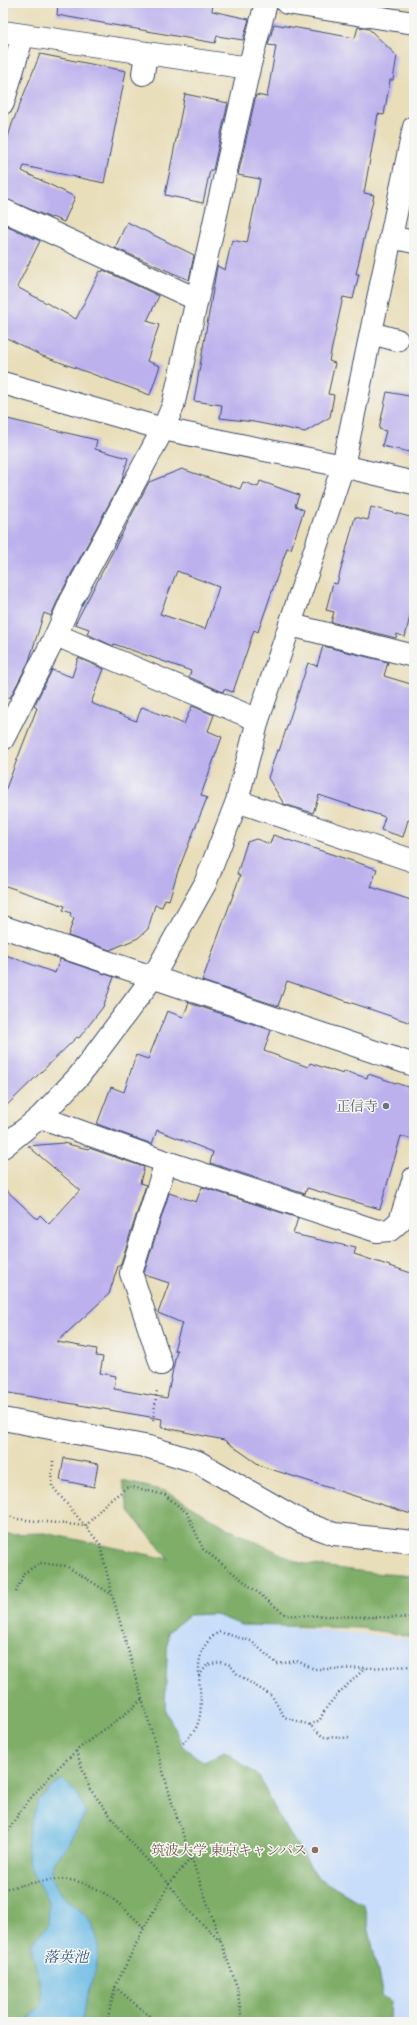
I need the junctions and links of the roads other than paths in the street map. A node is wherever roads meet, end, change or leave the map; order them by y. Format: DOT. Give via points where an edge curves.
graph roads {
  1 [pos="266,3"];
  2 [pos="287,3"];
  3 [pos="414,23"];
  4 [pos="13,33"];
  5 [pos="249,68"];
  6 [pos="3,103"];
  7 [pos="414,127"];
  8 [pos="3,210"];
  9 [pos="391,237"];
  10 [pos="414,242"];
  11 [pos="196,299"];
  12 [pos="371,333"];
  13 [pos="397,340"];
  14 [pos="3,383"];
  15 [pos="163,429"];
  16 [pos="343,466"];
  17 [pos="414,484"];
  18 [pos="291,625"];
  19 [pos="56,635"];
  20 [pos="414,656"];
  21 [pos="258,720"];
  22 [pos="3,739"];
  23 [pos="236,801"];
  24 [pos="414,861"];
  25 [pos="3,927"];
  26 [pos="153,977"];
  27 [pos="414,1065"];
  28 [pos="40,1117"];
  29 [pos="3,1147"];
  30 [pos="166,1162"];
  31 [pos="414,1178"];
  32 [pos="161,1364"];
  33 [pos="3,1420"];
  34 [pos="414,1542"];
  1 -- 5 [label="street"];
  2 -- 3 [label="street"];
  4 -- 5 [label="street" via="145,63"];
  4 -- 6 [label="street"];
  5 -- 11 [label="street"];
  7 -- 9 [label="street"];
  8 -- 11 [label="street"];
  9 -- 10 [label="street"];
  9 -- 12 [label="street"];
  11 -- 15 [label="street" via="173,406"];
  12 -- 13 [label="street"];
  12 -- 16 [label="street"];
  14 -- 15 [label="street"];
  15 -- 16 [label="street"];
  15 -- 19 [label="street" via="71,601"];
  16 -- 17 [label="street"];
  16 -- 18 [label="street"];
  18 -- 20 [label="street"];
  18 -- 21 [label="street"];
  19 -- 21 [label="street"];
  19 -- 22 [label="street"];
  21 -- 23 [label="street"];
  23 -- 24 [label="street"];
  23 -- 26 [label="street" via="205,884"];
  25 -- 26 [label="street"];
  26 -- 27 [label="street"];
  26 -- 28 [label="street" via="79,1076"];
  28 -- 29 [label="street"];
  28 -- 30 [label="street"];
  30 -- 31 [label="street" via="377,1231 390,1230 400,1221"];
  30 -- 32 [label="street" via="131,1273"];
  33 -- 34 [label="street" via="149,1447 198,1462 302,1522 334,1534"];
}
